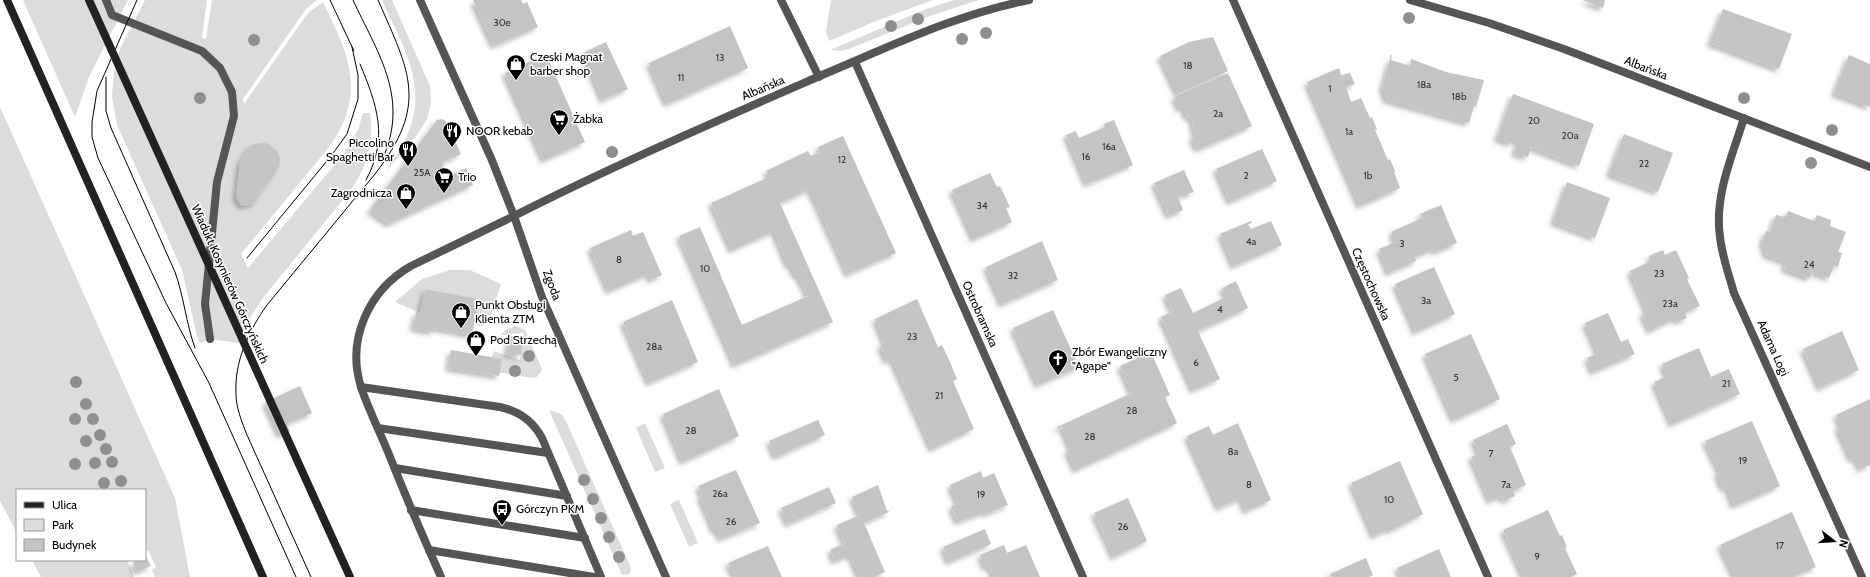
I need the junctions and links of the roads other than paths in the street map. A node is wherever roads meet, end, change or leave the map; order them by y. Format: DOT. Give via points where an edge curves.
graph roads {
  1 [pos="7,0"];
  2 [pos="89,0"];
  3 [pos="106,0"];
  4 [pos="420,0"];
  5 [pos="781,0"];
  6 [pos="1029,0"];
  7 [pos="1233,0"];
  8 [pos="1410,0"];
  9 [pos="854,62"];
  10 [pos="819,77"];
  11 [pos="1744,118"];
  12 [pos="1870,167"];
  13 [pos="514,216"];
  14 [pos="210,339"];
  15 [pos="361,387"];
  16 [pos="378,428"];
  17 [pos="548,452"];
  18 [pos="395,468"];
  19 [pos="567,496"];
  20 [pos="411,510"];
  21 [pos="585,538"];
  22 [pos="429,550"];
  23 [pos="263,577"];
  24 [pos="350,577"];
  25 [pos="441,577"];
  26 [pos="594,577"];
  27 [pos="601,577"];
  28 [pos="666,577"];
  29 [pos="1083,577"];
  30 [pos="1488,577"];
  31 [pos="1862,577"];
  1 -- 23 [label="main road"];
  2 -- 24 [label="main road, Wiadukt Kosynierów Górczyńskich, bridge"];
  3 -- 14 [label="street" via="112,15 202,51 220,68 232,92 234,116 217,182 205,304"];
  4 -- 13 [label="street, Zgoda" via="491,158"];
  5 -- 10 [label="street"];
  6 -- 9 [label="street, Albańska" via="965,18"];
  7 -- 30 [label="street, Częstochowska"];
  8 -- 11 [label="street, Albańska" via="1489,23 1564,49"];
  9 -- 10 [label="street, Albańska"];
  9 -- 29 [label="street, Ostrobramska"];
  10 -- 13 [label="street, Albańska"];
  11 -- 12 [label="street, Albańska"];
  11 -- 31 [label="street, Adama Logi" via="1724,180 1718,210 1726,265 1734,293"];
  13 -- 15 [label="street, Albańska" via="411,266 396,275 383,288 368,308 359,332 357,357"];
  13 -- 28 [label="street, Zgoda" via="542,297"];
  15 -- 16 [label="street, Albańska"];
  15 -- 17 [label="street" via="514,411 535,427"];
  16 -- 17 [label="street"];
  16 -- 18 [label="street, Albańska"];
  17 -- 19 [label="street"];
  18 -- 19 [label="street"];
  18 -- 20 [label="street, Albańska"];
  19 -- 21 [label="street"];
  20 -- 21 [label="street"];
  20 -- 22 [label="street, Albańska"];
  21 -- 27 [label="street"];
  22 -- 25 [label="street, Albańska"];
  22 -- 26 [label="street"];
}
